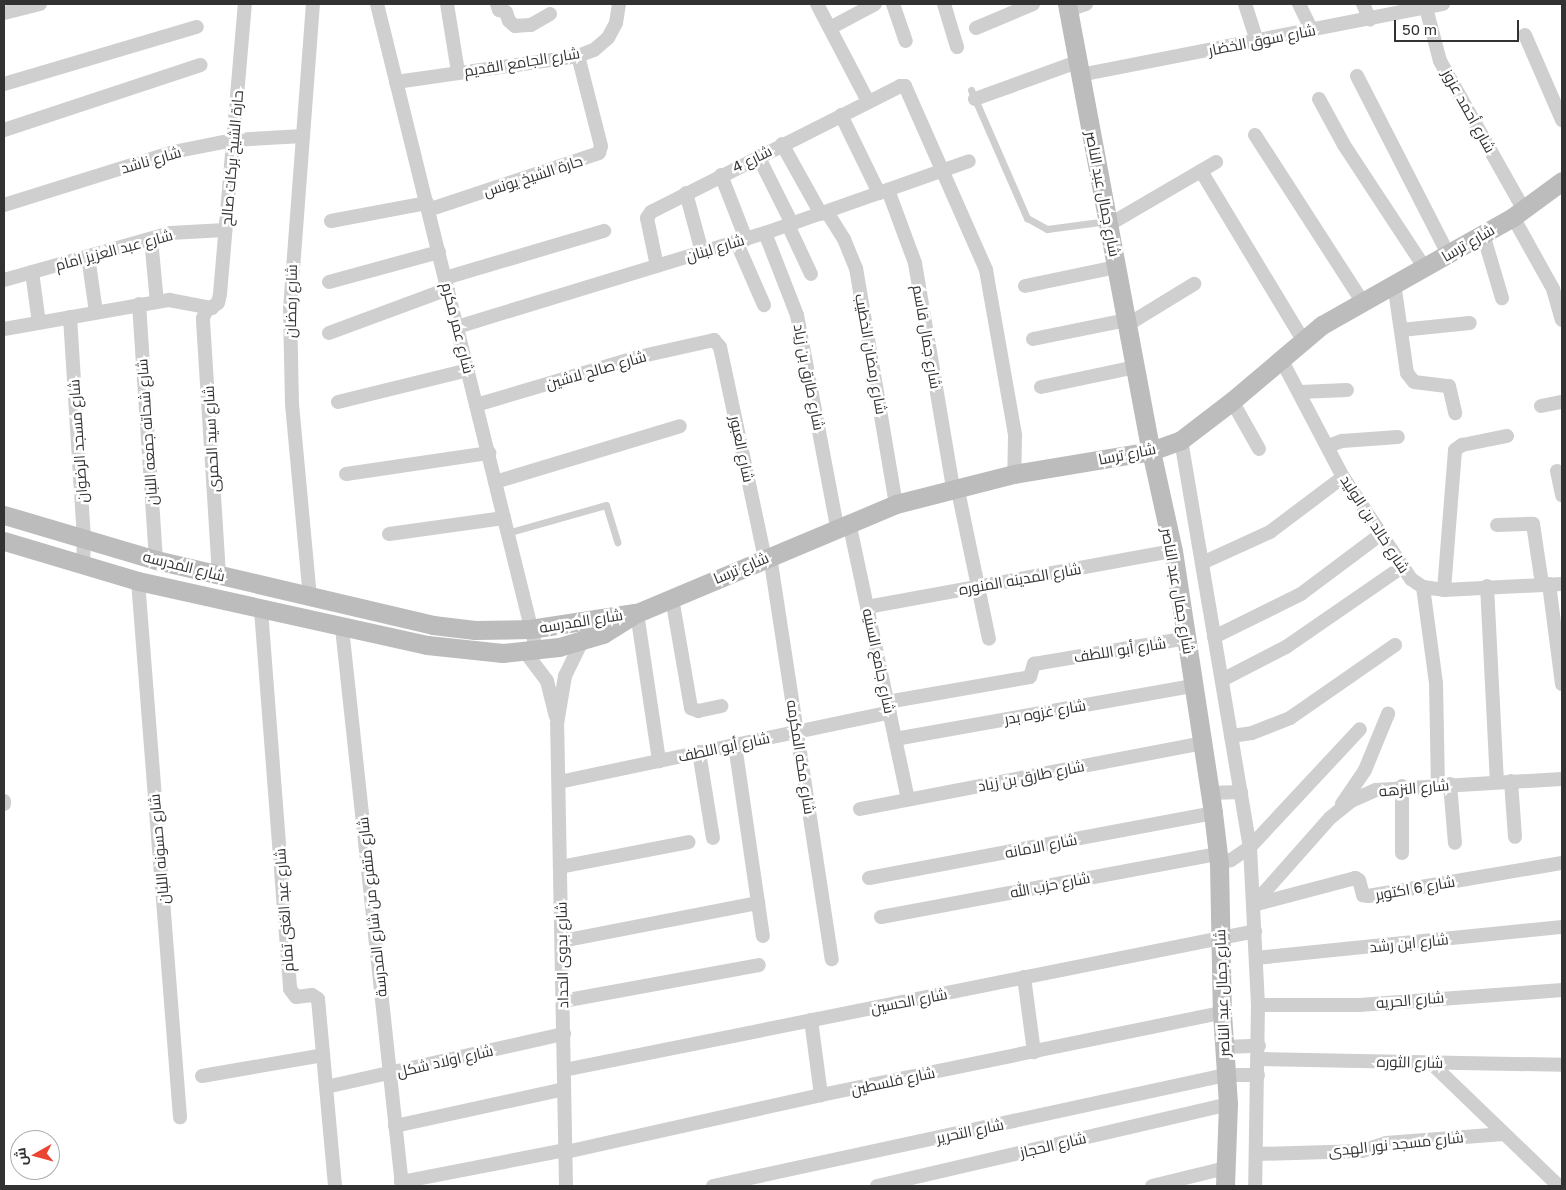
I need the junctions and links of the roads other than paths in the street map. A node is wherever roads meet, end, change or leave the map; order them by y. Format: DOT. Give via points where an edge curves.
graph roads {
  1 [pos="40,4"];
  2 [pos="244,4"];
  3 [pos="313,4"];
  4 [pos="377,4"];
  5 [pos="447,4"];
  6 [pos="497,4"];
  7 [pos="619,4"];
  8 [pos="817,4"];
  9 [pos="875,4"];
  10 [pos="893,4"];
  11 [pos="944,4"];
  12 [pos="1033,4"];
  13 [pos="1086,4"];
  14 [pos="1245,4"];
  15 [pos="1299,4"];
  16 [pos="1363,4"];
  17 [pos="1443,4"];
  18 [pos="1425,6"];
  19 [pos="1067,7"];
  20 [pos="4,13"];
  21 [pos="550,14"];
  22 [pos="1370,20"];
  23 [pos="197,27"];
  24 [pos="830,28"];
  25 [pos="976,28"];
  26 [pos="1312,31"];
  27 [pos="1525,35"];
  28 [pos="1257,41"];
  29 [pos="906,42"];
  30 [pos="957,47"];
  31 [pos="578,56"];
  32 [pos="201,65"];
  33 [pos="1079,68"];
  34 [pos="458,72"];
  35 [pos="1357,76"];
  36 [pos="396,82"];
  37 [pos="4,84"];
  38 [pos="973,94"];
  39 [pos="1319,99"];
  40 [pos="868,101"];
  41 [pos="841,115"];
  42 [pos="1562,120"];
  43 [pos="4,130"];
  44 [pos="1255,135"];
  45 [pos="303,136"];
  46 [pos="233,140"];
  47 [pos="782,144"];
  48 [pos="758,156"];
  49 [pos="969,161"];
  50 [pos="1216,162"];
  51 [pos="943,170"];
  52 [pos="1200,171"];
  53 [pos="721,175"];
  54 [pos="1562,181"];
  55 [pos="883,192"];
  56 [pos="686,193"];
  57 [pos="4,205"];
  58 [pos="427,207"];
  59 [pos="824,213"];
  60 [pos="1519,214"];
  61 [pos="330,221"];
  62 [pos="1109,222"];
  63 [pos="790,224"];
  64 [pos="226,230"];
  65 [pos="604,231"];
  66 [pos="765,232"];
  67 [pos="1483,234"];
  68 [pos="151,239"];
  69 [pos="741,240"];
  70 [pos="439,252"];
  71 [pos="702,252"];
  72 [pos="1448,254"];
  73 [pos="88,256"];
  74 [pos="657,266"];
  75 [pos="1117,267"];
  76 [pos="1424,267"];
  77 [pos="32,272"];
  78 [pos="812,274"];
  79 [pos="4,280"];
  80 [pos="329,282"];
  81 [pos="446,284"];
  82 [pos="1194,284"];
  83 [pos="1394,284"];
  84 [pos="1025,286"];
  85 [pos="1502,298"];
  86 [pos="1362,300"];
  87 [pos="157,302"];
  88 [pos="139,304"];
  89 [pos="764,305"];
  90 [pos="212,308"];
  91 [pos="96,312"];
  92 [pos="70,317"];
  93 [pos="1562,320"];
  94 [pos="1127,322"];
  95 [pos="39,323"];
  96 [pos="1470,323"];
  97 [pos="458,327"];
  98 [pos="4,330"];
  99 [pos="1401,330"];
  100 [pos="329,333"];
  101 [pos="1033,340"];
  102 [pos="1303,340"];
  103 [pos="716,342"];
  104 [pos="1281,359"];
  105 [pos="1135,368"];
  106 [pos="468,370"];
  107 [pos="1041,388"];
  108 [pos="1347,390"];
  109 [pos="1300,392"];
  110 [pos="1232,401"];
  111 [pos="338,402"];
  112 [pos="1562,402"];
  113 [pos="476,405"];
  114 [pos="1541,406"];
  115 [pos="1455,413"];
  116 [pos="680,426"];
  117 [pos="1506,436"];
  118 [pos="1398,437"];
  119 [pos="1181,440"];
  120 [pos="1328,446"];
  121 [pos="1259,449"];
  122 [pos="1151,451"];
  123 [pos="488,453"];
  124 [pos="1557,471"];
  125 [pos="346,474"];
  126 [pos="1014,474"];
  127 [pos="1343,477"];
  128 [pos="495,482"];
  129 [pos="955,487"];
  130 [pos="1562,495"];
  131 [pos="896,504"];
  132 [pos="4,515"];
  133 [pos="504,518"];
  134 [pos="843,524"];
  135 [pos="1497,524"];
  136 [pos="507,533"];
  137 [pos="388,534"];
  138 [pos="1380,535"];
  139 [pos="84,538"];
  140 [pos="4,541"];
  141 [pos="617,542"];
  142 [pos="1173,551"];
  143 [pos="768,557"];
  144 [pos="156,560"];
  145 [pos="1202,562"];
  146 [pos="83,565"];
  147 [pos="1402,568"];
  148 [pos="219,575"];
  149 [pos="138,581"];
  150 [pos="1551,584"];
  151 [pos="978,586"];
  152 [pos="1487,586"];
  153 [pos="1423,587"];
  154 [pos="1444,590"];
  155 [pos="310,598"];
  156 [pos="672,598"];
  157 [pos="867,607"];
  158 [pos="261,610"];
  159 [pos="637,613"];
  160 [pos="342,628"];
  161 [pos="530,629"];
  162 [pos="1214,637"];
  163 [pos="1187,638"];
  164 [pos="989,639"];
  165 [pos="582,641"];
  166 [pos="1395,645"];
  167 [pos="532,652"];
  168 [pos="1222,680"];
  169 [pos="1562,684"];
  170 [pos="1194,686"];
  171 [pos="721,706"];
  172 [pos="889,707"];
  173 [pos="1388,714"];
  174 [pos="558,724"];
  175 [pos="1360,728"];
  176 [pos="797,732"];
  177 [pos="1231,736"];
  178 [pos="896,739"];
  179 [pos="1203,742"];
  180 [pos="735,745"];
  181 [pos="699,752"];
  182 [pos="658,761"];
  183 [pos="1562,779"];
  184 [pos="559,782"];
  185 [pos="1504,782"];
  186 [pos="1444,784"];
  187 [pos="1402,786"];
  188 [pos="1241,792"];
  189 [pos="1210,793"];
  190 [pos="908,799"];
  191 [pos="860,809"];
  192 [pos="1213,813"];
  193 [pos="1330,818"];
  194 [pos="713,838"];
  195 [pos="1515,838"];
  196 [pos="689,842"];
  197 [pos="1455,843"];
  198 [pos="1250,847"];
  199 [pos="1402,853"];
  200 [pos="1219,858"];
  201 [pos="1562,863"];
  202 [pos="560,867"];
  203 [pos="870,878"];
  204 [pos="758,903"];
  205 [pos="1254,905"];
  206 [pos="881,917"];
  207 [pos="1562,927"];
  208 [pos="1255,931"];
  209 [pos="763,936"];
  210 [pos="1220,938"];
  211 [pos="562,941"];
  212 [pos="1256,958"];
  213 [pos="832,959"];
  214 [pos="759,965"];
  215 [pos="1024,978"];
  216 [pos="1562,990"];
  217 [pos="563,1001"];
  218 [pos="1258,1005"];
  219 [pos="1222,1013"];
  220 [pos="811,1020"];
  221 [pos="564,1034"];
  222 [pos="1224,1046"];
  223 [pos="1034,1052"];
  224 [pos="1259,1052"];
  225 [pos="323,1055"];
  226 [pos="1431,1063"];
  227 [pos="1562,1065"];
  228 [pos="564,1070"];
  229 [pos="390,1073"];
  230 [pos="1226,1075"];
  231 [pos="1258,1075"];
  232 [pos="202,1076"];
  233 [pos="326,1087"];
  234 [pos="564,1089"];
  235 [pos="820,1095"];
  236 [pos="1228,1104"];
  237 [pos="180,1117"];
  238 [pos="395,1126"];
  239 [pos="1504,1134"];
  240 [pos="566,1151"];
  241 [pos="1257,1154"];
  242 [pos="1225,1177"];
  243 [pos="402,1184"];
  244 [pos="335,1186"];
  245 [pos="566,1186"];
  246 [pos="713,1186"];
  247 [pos="877,1186"];
  248 [pos="1152,1186"];
  249 [pos="1255,1186"];
  250 [pos="1559,1186"];
  1 -- 20 [label="street"];
  2 -- 46 [label="street, حارة الشيخ بركات صالح"];
  3 -- 45 [label="street, شارع رمضان"];
  4 -- 36 [label="street, شارع عمر مكرم"];
  5 -- 34 [label="street"];
  6 -- 21 [label="street" via="515,26 531,25"];
  7 -- 31 [label="street, شارع الجامع القديم" via="616,23 608,38 594,50"];
  8 -- 24 [label="street"];
  9 -- 24 [label="street"];
  10 -- 29 [label="street"];
  11 -- 30 [label="street"];
  12 -- 25 [label="street"];
  13 -- 19 [label="street"];
  14 -- 28 [label="street"];
  15 -- 26 [label="street"];
  16 -- 22 [label="street"];
  17 -- 18 [label="street, شارع سوق الخضار"];
  18 -- 22 [label="street, شارع سوق الخضار"];
  18 -- 60 [label="street, شارع أحمد عزوز" via="1440,61"];
  19 -- 33 [label="main road, شارع جمال عبد الناصر"];
  22 -- 26 [label="street, شارع سوق الخضار"];
  23 -- 37 [label="street"];
  24 -- 40 [label="street"];
  26 -- 28 [label="street, شارع سوق الخضار"];
  27 -- 42 [label="street"];
  28 -- 33 [label="street, شارع سوق الخضار"];
  31 -- 34 [label="street, شارع الجامع القديم"];
  31 -- 58 [label="street, حارة الشيخ يونس" via="601,146 599,153"];
  32 -- 43 [label="street"];
  33 -- 38 [label="street, شارع سوق الخضار"];
  33 -- 62 [label="main road, شارع جمال عبد الناصر"];
  34 -- 36 [label="street, شارع الجامع القديم"];
  35 -- 72 [label="street"];
  36 -- 58 [label="street, شارع عمر مكرم"];
  38 -- 62 [label="lane" via="1027,218 1047,229"];
  39 -- 76 [label="street" via="1344,145"];
  40 -- 41 [label="street, شارع 4"];
  40 -- 51 [label="street, شارع 4" via="905,86"];
  41 -- 47 [label="street, شارع 4"];
  41 -- 55 [label="street, شارع جمال قاسم"];
  44 -- 86 [label="street"];
  45 -- 46 [label="street, شارع ناشد"];
  45 -- 155 [label="street, شارع رمضان" via="292,264 290,354"];
  46 -- 57 [label="street, شارع ناشد" via="173,152"];
  46 -- 64 [label="street, حارة الشيخ بركات صالح"];
  47 -- 48 [label="street, شارع 4"];
  47 -- 59 [label="street, شارع رمضان الخطيب"];
  48 -- 53 [label="street, شارع 4"];
  48 -- 63 [label="street"];
  49 -- 51 [label="street, شارع لبنان"];
  50 -- 52 [label="street"];
  51 -- 55 [label="street, شارع لبنان"];
  51 -- 126 [label="street" via="986,270 1015,435"];
  52 -- 62 [label="street"];
  52 -- 102 [label="street"];
  53 -- 56 [label="street, شارع 4"];
  53 -- 69 [label="street"];
  54 -- 60 [label="main road, شارع ترسا"];
  55 -- 59 [label="street, شارع لبنان"];
  55 -- 129 [label="street, شارع جمال قاسم" via="914,263"];
  56 -- 71 [label="street"];
  56 -- 74 [label="street, شارع 4" via="648,214"];
  58 -- 61 [label="street"];
  58 -- 70 [label="street, شارع عمر مكرم"];
  59 -- 63 [label="street, شارع لبنان"];
  59 -- 131 [label="street, شارع رمضان الخطيب" via="844,239 856,268"];
  60 -- 67 [label="main road, شارع ترسا"];
  60 -- 93 [label="street, شارع أحمد عزوز" via="1554,289"];
  62 -- 75 [label="main road, شارع جمال عبد الناصر"];
  63 -- 66 [label="street, شارع لبنان"];
  63 -- 78 [label="street"];
  64 -- 68 [label="street, شارع عبد العزيز امام" via="170,234"];
  64 -- 90 [label="street, حارة الشيخ بركات صالح" via="220,294 218,303"];
  65 -- 81 [label="street"];
  66 -- 69 [label="street, شارع لبنان"];
  66 -- 134 [label="street, شارع طارق بن زياد" via="797,315"];
  67 -- 72 [label="main road, شارع ترسا"];
  67 -- 85 [label="street"];
  68 -- 73 [label="street, شارع عبد العزيز امام"];
  68 -- 87 [label="street"];
  69 -- 71 [label="street, شارع لبنان"];
  69 -- 89 [label="street"];
  70 -- 80 [label="street"];
  70 -- 81 [label="street, شارع عمر مكرم"];
  71 -- 74 [label="street, شارع لبنان"];
  72 -- 76 [label="main road, شارع ترسا"];
  73 -- 77 [label="street, شارع عبد العزيز امام"];
  73 -- 91 [label="street"];
  74 -- 97 [label="street, شارع لبنان"];
  75 -- 84 [label="street"];
  75 -- 94 [label="main road, شارع جمال عبد الناصر"];
  76 -- 83 [label="main road, شارع ترسا"];
  77 -- 79 [label="street, شارع عبد العزيز امام"];
  77 -- 95 [label="street"];
  81 -- 97 [label="street, شارع عمر مكرم"];
  81 -- 100 [label="street"];
  82 -- 94 [label="street"];
  83 -- 86 [label="main road, شارع ترسا"];
  83 -- 99 [label="street"];
  86 -- 102 [label="main road, شارع ترسا"];
  87 -- 88 [label="street"];
  87 -- 90 [label="street" via="174,300 190,306"];
  88 -- 91 [label="street"];
  88 -- 144 [label="street, شارع شحاته جمعه اللبان"];
  90 -- 148 [label="street, شارع سيد الحمرى" via="203,318"];
  91 -- 92 [label="street"];
  92 -- 95 [label="street"];
  92 -- 139 [label="street, شارع مسجد الرضوان"];
  94 -- 101 [label="street"];
  94 -- 105 [label="main road, شارع جمال عبد الناصر"];
  95 -- 98 [label="street"];
  96 -- 99 [label="street"];
  97 -- 106 [label="street, شارع عمر مكرم"];
  99 -- 115 [label="street" via="1410,378 1414,382 1449,386"];
  102 -- 104 [label="main road, شارع ترسا"];
  103 -- 113 [label="street, شارع صالح لاشين" via="711,340 638,357"];
  103 -- 143 [label="street, شارع العبور"];
  104 -- 109 [label="street, شارع خالد بن الوليد"];
  104 -- 110 [label="main road, شارع ترسا"];
  105 -- 107 [label="street"];
  105 -- 122 [label="main road, شارع جمال عبد الناصر"];
  106 -- 111 [label="street"];
  106 -- 113 [label="street, شارع عمر مكرم"];
  108 -- 109 [label="street"];
  109 -- 120 [label="street, شارع خالد بن الوليد"];
  110 -- 119 [label="main road, شارع ترسا"];
  110 -- 121 [label="street"];
  112 -- 114 [label="street"];
  113 -- 123 [label="street, شارع عمر مكرم"];
  116 -- 128 [label="street"];
  117 -- 154 [label="street" via="1455,450"];
  118 -- 120 [label="street" via="1342,441"];
  119 -- 122 [label="main road, شارع ترسا"];
  119 -- 145 [label="street, شارع جمال عبد الناصر"];
  120 -- 127 [label="street, شارع خالد بن الوليد"];
  122 -- 126 [label="main road, شارع ترسا"];
  122 -- 142 [label="main road, شارع جمال عبد الناصر"];
  123 -- 125 [label="street"];
  123 -- 128 [label="street, شارع عمر مكرم"];
  124 -- 130 [label="street"];
  126 -- 129 [label="main road, شارع ترسا"];
  127 -- 138 [label="street, شارع خالد بن الوليد"];
  127 -- 145 [label="street" via="1270,532"];
  128 -- 133 [label="street, شارع عمر مكرم"];
  129 -- 131 [label="main road, شارع ترسا"];
  129 -- 151 [label="street, شارع جمال قاسم"];
  131 -- 134 [label="main road, شارع ترسا"];
  132 -- 139 [label="main road, شارع المدرسه"];
  133 -- 136 [label="street, شارع عمر مكرم"];
  133 -- 137 [label="street"];
  134 -- 143 [label="main road, شارع ترسا"];
  134 -- 157 [label="street, شارع جامع السنيه"];
  135 -- 150 [label="street" via="1533,524"];
  136 -- 141 [label="lane" via="606,505"];
  136 -- 161 [label="street, شارع عمر مكرم"];
  138 -- 147 [label="street, شارع خالد بن الوليد"];
  138 -- 162 [label="street" via="1301,594"];
  139 -- 144 [label="main road, شارع المدرسه"];
  139 -- 146 [label="street, شارع مسجد الرضوان"];
  140 -- 146 [label="main road, شارع المدرسه"];
  142 -- 151 [label="street, شارع المدينه المنوره"];
  142 -- 163 [label="main road, شارع جمال عبد الناصر"];
  143 -- 156 [label="main road, شارع ترسا"];
  143 -- 176 [label="street, شارع مكه المكرمه"];
  144 -- 148 [label="main road, شارع المدرسه"];
  145 -- 162 [label="street, شارع جمال عبد الناصر"];
  146 -- 149 [label="main road, شارع المدرسه"];
  147 -- 153 [label="street, شارع خالد بن الوليد"];
  147 -- 168 [label="street" via="1286,647"];
  148 -- 155 [label="main road, شارع المدرسه"];
  149 -- 158 [label="main road, شارع المدرسه"];
  149 -- 237 [label="street, شارع حسونه اللبان"];
  150 -- 152 [label="street, شارع خالد بن الوليد"];
  150 -- 169 [label="street"];
  151 -- 157 [label="street, شارع المدينه المنوره"];
  151 -- 164 [label="street, شارع جمال قاسم"];
  152 -- 154 [label="street, شارع خالد بن الوليد"];
  152 -- 185 [label="street"];
  153 -- 154 [label="street, شارع خالد بن الوليد"];
  153 -- 186 [label="street" via="1436,683"];
  155 -- 161 [label="main road, شارع المدرسه" via="453,628"];
  156 -- 159 [label="main road, شارع ترسا"];
  156 -- 171 [label="street" via="691,708 698,711"];
  157 -- 172 [label="street, شارع جامع السنيه"];
  158 -- 160 [label="main road, شارع المدرسه"];
  158 -- 225 [label="street, شارع عبد الغنى تمام" via="290,989 296,997 312,995 318,999"];
  159 -- 161 [label="main road, شارع المدرسه"];
  159 -- 165 [label="main road, شارع المدرسه" via="603,634"];
  159 -- 182 [label="street"];
  160 -- 167 [label="main road, شارع المدرسه" via="452,650"];
  160 -- 229 [label="street, شارع متفرع من شارع المدرسة"];
  161 -- 167 [label="street, شارع عمر مكرم"];
  162 -- 168 [label="street, شارع جمال عبد الناصر"];
  163 -- 170 [label="main road, شارع جمال عبد الناصر"];
  163 -- 172 [label="street, شارع أبو اللطف" via="1034,664 1030,678"];
  165 -- 167 [label="main road, شارع المدرسه"];
  165 -- 174 [label="street, شارع بدوى الحداد" via="565,676"];
  166 -- 177 [label="street" via="1290,718 1252,733"];
  167 -- 174 [label="street, شارع بدوى الحداد" via="547,681"];
  168 -- 177 [label="street, شارع جمال عبد الناصر"];
  170 -- 178 [label="street, شارع غزوه بدر"];
  170 -- 179 [label="main road, شارع جمال عبد الناصر"];
  172 -- 176 [label="street, شارع أبو اللطف"];
  172 -- 178 [label="street, شارع جامع السنيه"];
  173 -- 193 [label="street" via="1365,770"];
  174 -- 184 [label="street, شارع بدوى الحداد"];
  175 -- 198 [label="street, شارع حزب الله"];
  176 -- 180 [label="street, شارع أبو اللطف"];
  176 -- 213 [label="street, شارع مكه المكرمه"];
  177 -- 188 [label="street, شارع جمال عبد الناصر"];
  178 -- 190 [label="street, شارع جامع السنيه"];
  179 -- 189 [label="main road, شارع جمال عبد الناصر"];
  179 -- 190 [label="street, شارع طارق بن زياد"];
  180 -- 181 [label="street, شارع أبو اللطف"];
  180 -- 204 [label="street"];
  181 -- 182 [label="street, شارع أبو اللطف"];
  181 -- 194 [label="street"];
  182 -- 184 [label="street, شارع أبو اللطف"];
  183 -- 185 [label="street, شارع النزهه"];
  184 -- 202 [label="street, شارع بدوى الحداد"];
  185 -- 186 [label="street, شارع النزهه"];
  185 -- 195 [label="street"];
  186 -- 187 [label="street, شارع النزهه"];
  186 -- 197 [label="street"];
  187 -- 193 [label="street, شارع النزهه" via="1376,790 1351,801"];
  187 -- 199 [label="street"];
  188 -- 189 [label="street"];
  188 -- 198 [label="street, شارع جمال عبد الناصر"];
  189 -- 192 [label="main road, شارع جمال عبد الناصر"];
  190 -- 191 [label="street, شارع طارق بن زياد"];
  192 -- 200 [label="main road, شارع جمال عبد الناصر"];
  192 -- 203 [label="street, شارع الامانه"];
  193 -- 205 [label="street, شارع النزهه"];
  196 -- 202 [label="street"];
  198 -- 200 [label="street, شارع حزب الله" via="1231,860"];
  198 -- 205 [label="street, شارع جمال عبد الناصر"];
  200 -- 206 [label="street, شارع حزب الله"];
  200 -- 210 [label="main road, شارع جمال عبد الناصر"];
  201 -- 205 [label="street, شارع 6 اكتوبر" via="1368,896 1361,893 1357,877"];
  202 -- 211 [label="street, شارع بدوى الحداد"];
  204 -- 209 [label="street"];
  204 -- 211 [label="street"];
  205 -- 208 [label="street, شارع جمال عبد الناصر"];
  207 -- 212 [label="street, شارع ابن رشد"];
  208 -- 210 [label="street, شارع الحسين"];
  208 -- 212 [label="street, شارع جمال عبد الناصر"];
  210 -- 215 [label="street, شارع الحسين"];
  210 -- 219 [label="main road, شارع جمال عبد الناصر"];
  211 -- 217 [label="street, شارع بدوى الحداد"];
  212 -- 218 [label="street, شارع جمال عبد الناصر"];
  214 -- 217 [label="street"];
  215 -- 220 [label="street, شارع الحسين"];
  215 -- 223 [label="street"];
  216 -- 218 [label="street, شارع الحريه" via="1359,1005"];
  217 -- 221 [label="street, شارع بدوى الحداد"];
  218 -- 224 [label="street, شارع جمال عبد الناصر"];
  219 -- 222 [label="main road, شارع جمال عبد الناصر"];
  219 -- 223 [label="street, شارع فلسطين"];
  220 -- 228 [label="street, شارع الحسين"];
  220 -- 235 [label="street"];
  221 -- 228 [label="street, شارع بدوى الحداد"];
  221 -- 229 [label="street, شارع اولاد شكل"];
  222 -- 224 [label="street, شارع الثوره"];
  222 -- 230 [label="main road, شارع جمال عبد الناصر"];
  223 -- 235 [label="street, شارع فلسطين"];
  224 -- 226 [label="street, شارع الثوره"];
  224 -- 231 [label="street, شارع جمال عبد الناصر"];
  225 -- 232 [label="street"];
  225 -- 233 [label="street, شارع عبد الغنى تمام"];
  226 -- 227 [label="street, شارع الثوره"];
  226 -- 239 [label="street"];
  228 -- 234 [label="street, شارع بدوى الحداد"];
  229 -- 233 [label="street, شارع اولاد شكل"];
  229 -- 238 [label="street, شارع متفرع من شارع المدرسة"];
  230 -- 231 [label="street, شارع التحرير"];
  230 -- 236 [label="main road, شارع جمال عبد الناصر"];
  230 -- 246 [label="street, شارع التحرير"];
  231 -- 241 [label="street, شارع جمال عبد الناصر"];
  233 -- 244 [label="street, شارع عبد الغنى تمام"];
  234 -- 238 [label="street"];
  234 -- 240 [label="street, شارع بدوى الحداد"];
  235 -- 240 [label="street, شارع فلسطين"];
  236 -- 242 [label="main road, شارع جمال عبد الناصر"];
  236 -- 247 [label="street, شارع الحجاز"];
  238 -- 243 [label="street, شارع متفرع من شارع المدرسة"];
  239 -- 241 [label="street, شارع مسجد نور الهدى" via="1386,1143 1362,1151"];
  239 -- 250 [label="street"];
  240 -- 243 [label="street, شارع فلسطين"];
  240 -- 245 [label="street, شارع بدوى الحداد"];
  241 -- 249 [label="street, شارع جمال عبد الناصر"];
  242 -- 248 [label="street"];
}
